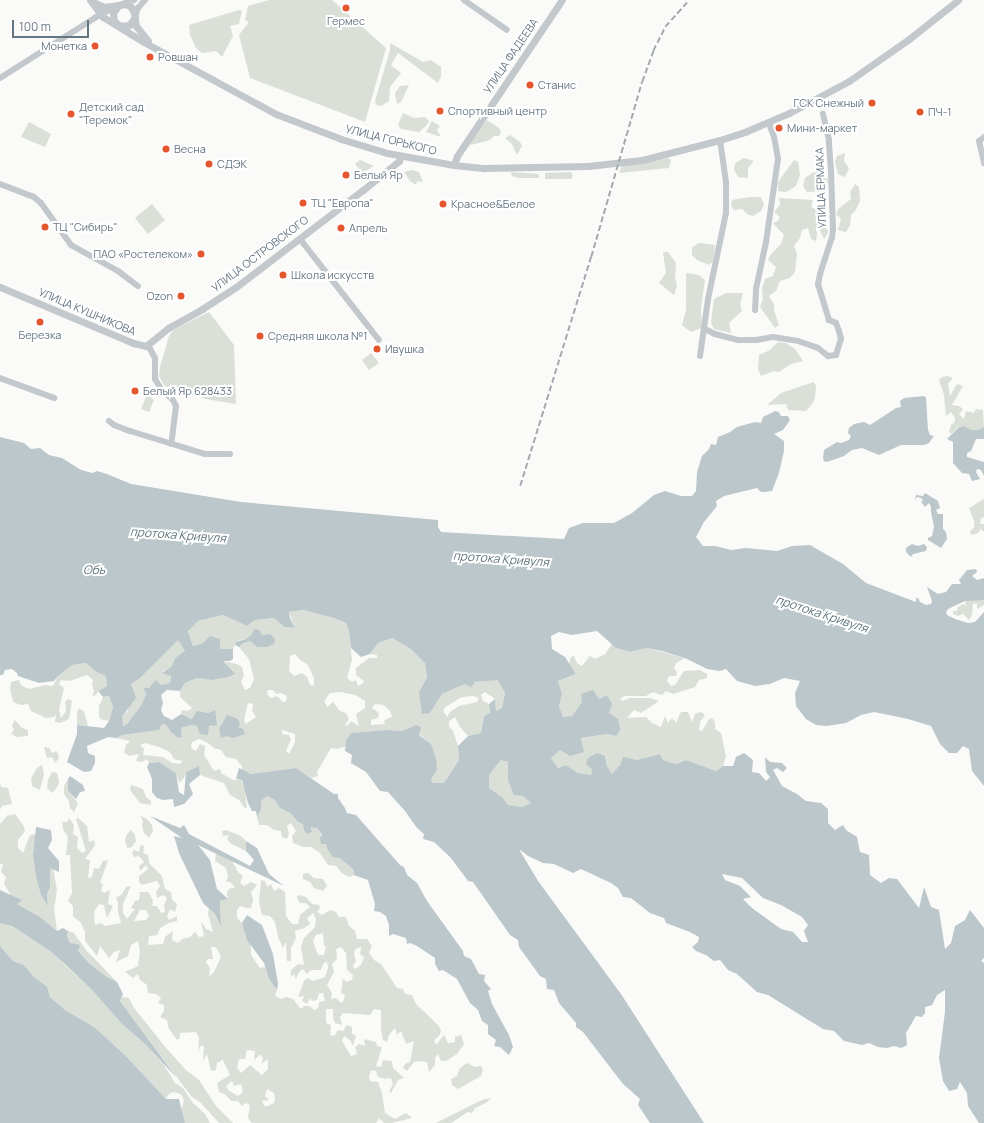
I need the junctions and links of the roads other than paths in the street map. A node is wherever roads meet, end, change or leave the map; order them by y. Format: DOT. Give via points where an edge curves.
graph roads {
  1 [pos="91,0"];
  2 [pos="134,0"];
  3 [pos="145,0"];
  4 [pos="464,0"];
  5 [pos="562,0"];
  6 [pos="958,0"];
  7 [pos="119,5"];
  8 [pos="101,15"];
  9 [pos="135,17"];
  10 [pos="86,24"];
  11 [pos="118,25"];
  12 [pos="507,30"];
  13 [pos="161,51"];
  14 [pos="0,78"];
  15 [pos="823,114"];
  16 [pos="769,123"];
  17 [pos="984,137"];
  18 [pos="720,140"];
  19 [pos="401,156"];
  20 [pos="984,163"];
  21 [pos="454,165"];
  22 [pos="0,184"];
  23 [pos="300,239"];
  24 [pos="138,286"];
  25 [pos="0,287"];
  26 [pos="755,310"];
  27 [pos="706,329"];
  28 [pos="379,340"];
  29 [pos="148,345"];
  30 [pos="700,356"];
  31 [pos="0,378"];
  32 [pos="54,398"];
  33 [pos="109,421"];
  34 [pos="171,444"];
  35 [pos="230,454"];
  1 -- 7 [label="street" via="104,7"];
  1 -- 8 [label="street"];
  2 -- 7 [label="street"];
  3 -- 9 [label="street"];
  4 -- 12 [label="street"];
  5 -- 21 [label="street, УЛИЦА ФАДЕЕВА" via="457,156"];
  6 -- 16 [label="street, УЛИЦА ГОРЬКОГО" via="909,39 849,81"];
  7 -- 8 [label="street"];
  7 -- 9 [label="street" via="131,7"];
  7 -- 11 [label="street" via="113,12"];
  8 -- 10 [label="street"];
  8 -- 11 [label="street, УЛИЦА ГОРЬКОГО"];
  9 -- 11 [label="street" via="127,26"];
  9 -- 13 [label="street, УЛИЦА ГОРЬКОГО" via="138,31"];
  10 -- 11 [label="street" via="101,21"];
  10 -- 14 [label="street"];
  11 -- 13 [label="street, УЛИЦА ГОРЬКОГО"];
  13 -- 19 [label="street, УЛИЦА ГОРЬКОГО" via="276,114 341,139"];
  15 -- 27 [label="street, УЛИЦА ЕРМАКА" via="829,140 833,229 818,285 829,320 836,323 839,331 841,339 836,355 828,356 824,351 798,341 773,336 756,340 738,340"];
  16 -- 18 [label="street, УЛИЦА ГОРЬКОГО"];
  16 -- 26 [label="street" via="778,159 766,242 756,289"];
  17 -- 20 [label="street" via="979,141"];
  18 -- 21 [label="street, УЛИЦА ГОРЬКОГО" via="642,160 588,166 485,168"];
  18 -- 27 [label="street" via="726,182 726,213 708,299"];
  19 -- 21 [label="street, УЛИЦА ГОРЬКОГО"];
  19 -- 23 [label="street, УЛИЦА ОСТРОВСКОГО" via="391,168"];
  22 -- 24 [label="street" via="34,197 71,245 118,271"];
  23 -- 28 [label="street"];
  23 -- 29 [label="street, УЛИЦА ОСТРОВСКОГО" via="236,287 164,332"];
  25 -- 29 [label="street, УЛИЦА КУШНИКОВА" via="136,344"];
  27 -- 30 [label="street"];
  29 -- 34 [label="street" via="155,358 155,379 173,400 176,410"];
  31 -- 32 [label="street"];
  33 -- 34 [label="street" via="130,431"];
  34 -- 35 [label="street" via="205,454"];
}
